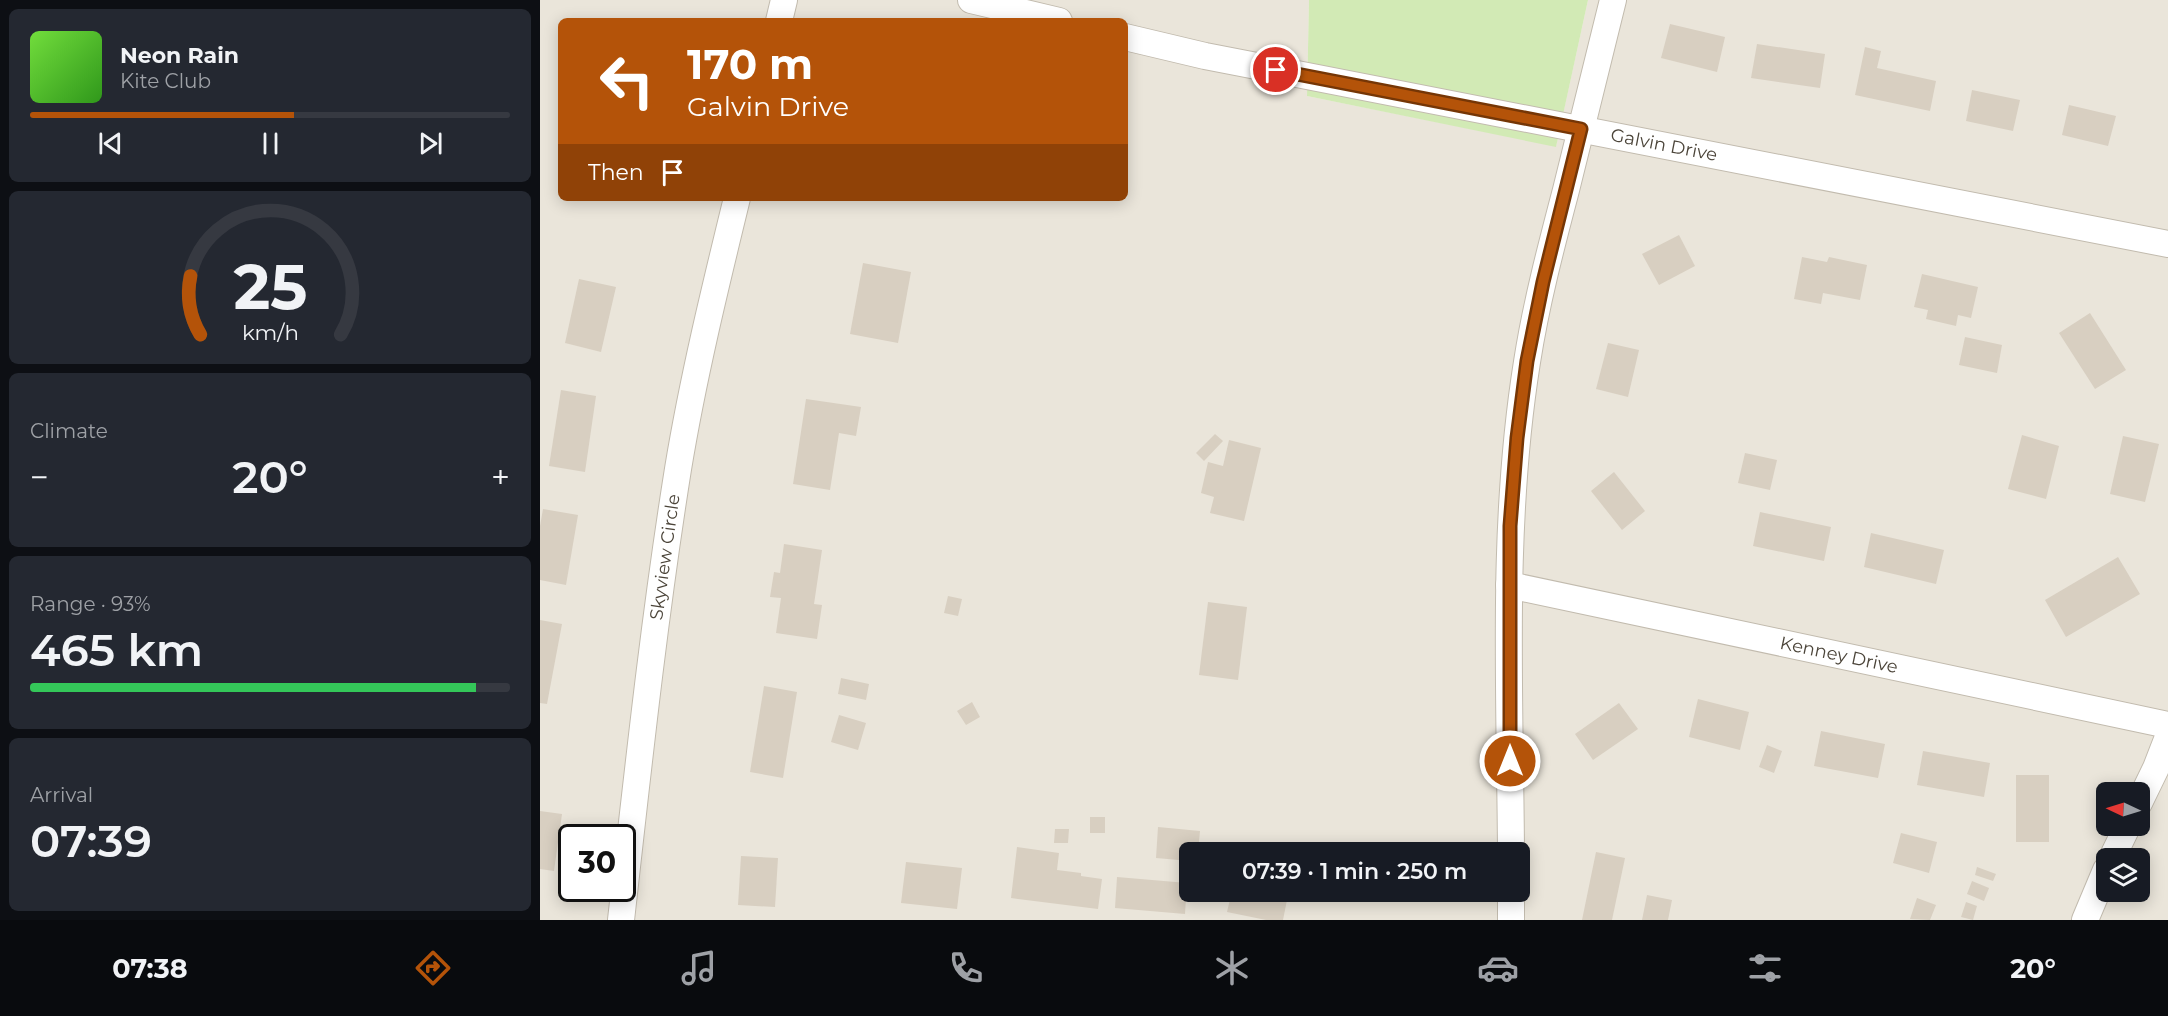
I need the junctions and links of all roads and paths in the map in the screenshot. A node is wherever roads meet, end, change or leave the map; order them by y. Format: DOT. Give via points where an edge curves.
graph roads {
  1 [pos="784,0"];
  2 [pos="971,0"];
  3 [pos="1613,0"];
  4 [pos="780,18"];
  5 [pos="1046,18"];
  6 [pos="1128,38"];
  7 [pos="1581,129"];
  8 [pos="736,201"];
  9 [pos="2168,244"];
  10 [pos="1509,585"];
  11 [pos="2168,725"];
  12 [pos="2168,737"];
  13 [pos="2149,782"];
  14 [pos="1510,842"];
  15 [pos="2096,894"];
  16 [pos="1511,902"];
  17 [pos="621,920"];
  18 [pos="1511,920"];
  19 [pos="2085,920"];
  1 -- 4 [label="street"];
  2 -- 5 [label="street"];
  3 -- 7 [label="street"];
  6 -- 7 [label="street, Galvin Drive"];
  7 -- 9 [label="street, Galvin Drive"];
  7 -- 10 [label="street" via="1527,361 1511,506"];
  8 -- 17 [label="street, Skyview Circle" via="678,468 659,590"];
  10 -- 11 [label="street, Kenney Drive"];
  10 -- 14 [label="street"];
  12 -- 13 [label="street"];
  15 -- 19 [label="street"];
  16 -- 18 [label="street"];
}
